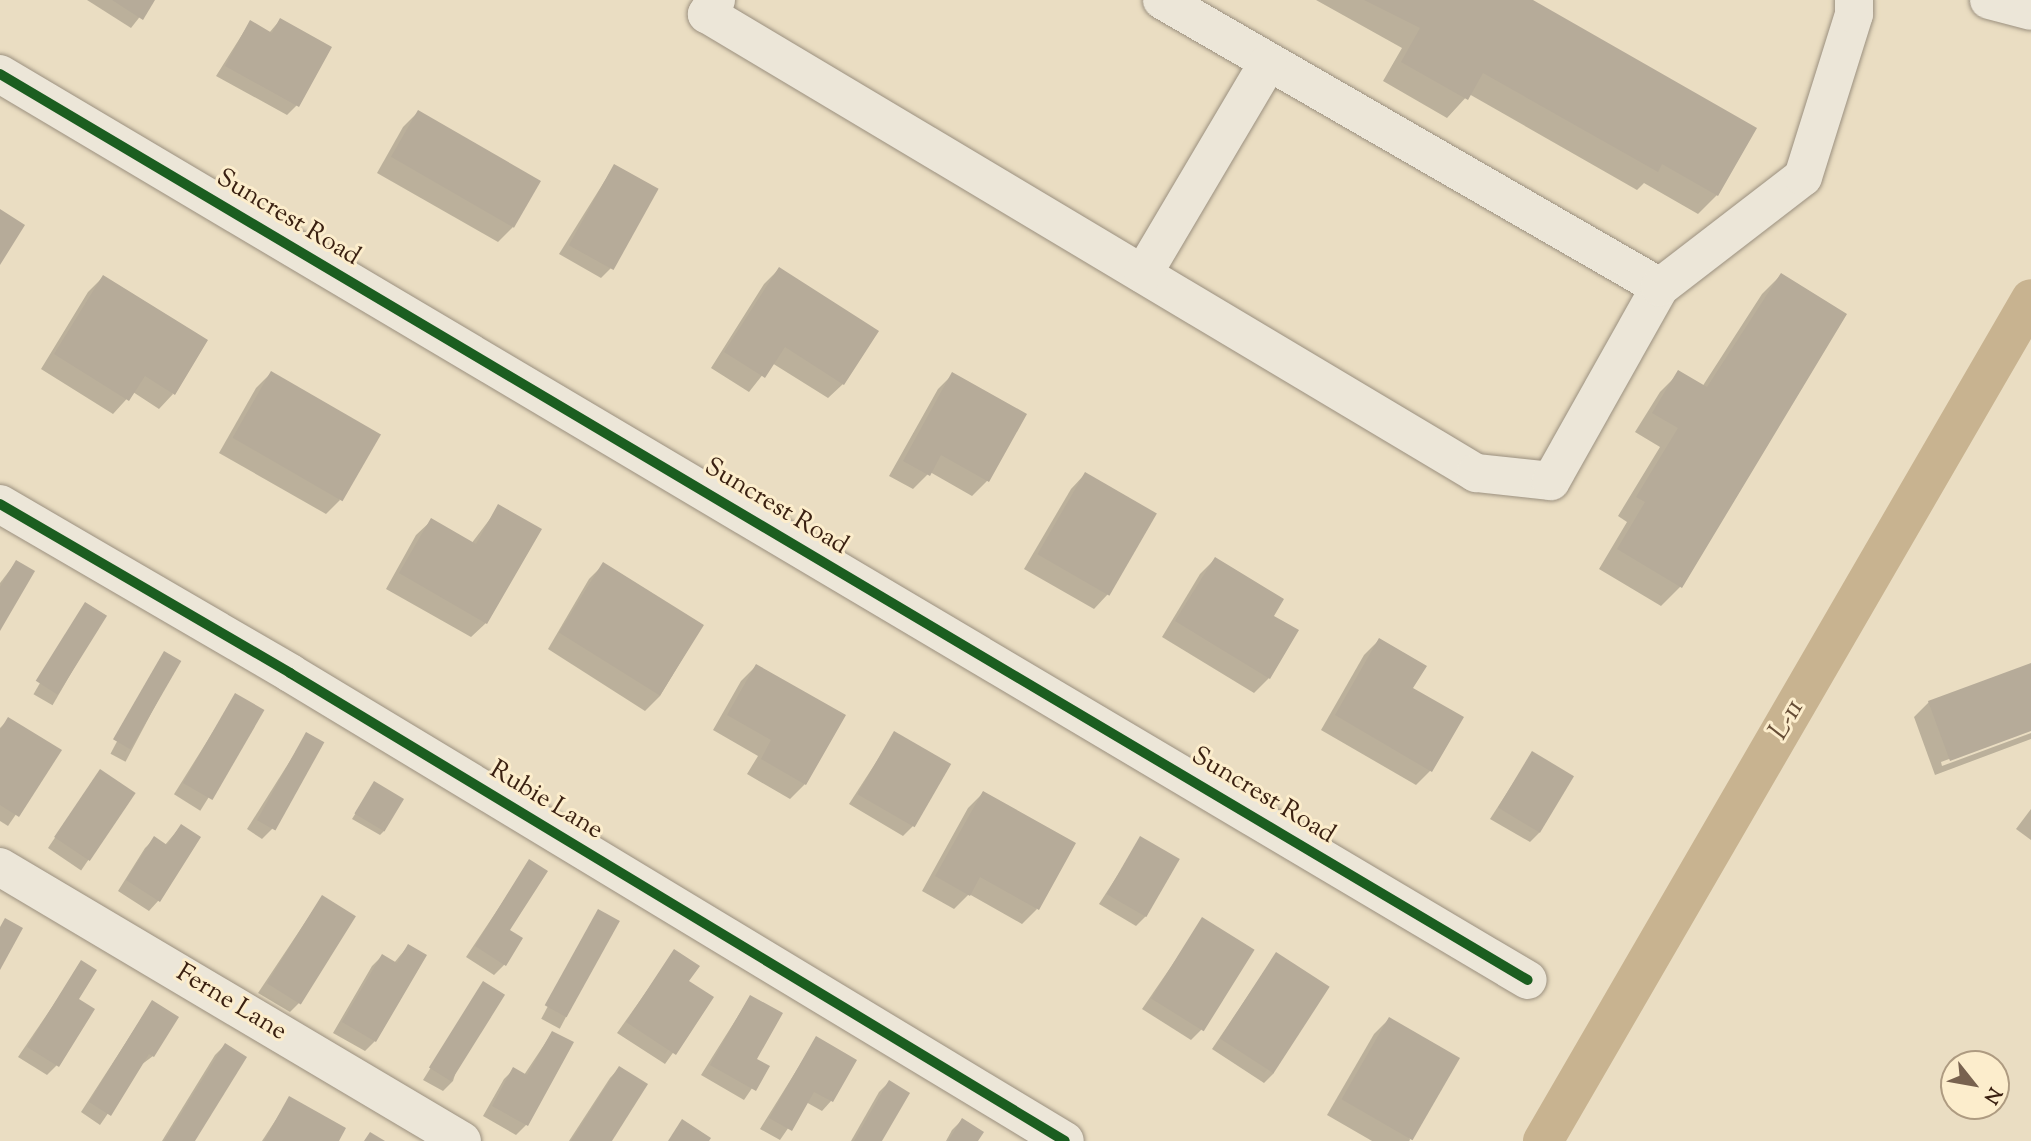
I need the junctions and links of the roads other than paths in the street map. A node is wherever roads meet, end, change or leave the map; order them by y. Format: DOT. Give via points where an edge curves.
graph roads {
  1 [pos="716,0"];
  2 [pos="1162,0"];
  3 [pos="1854,0"];
  4 [pos="1989,0"];
  5 [pos="2031,11"];
  6 [pos="1268,63"];
  7 [pos="0,74"];
  8 [pos="1143,274"];
  9 [pos="1660,288"];
  10 [pos="0,504"];
  11 [pos="0,867"];
  12 [pos="1528,980"];
  13 [pos="462,1141"];
  14 [pos="1065,1141"];
  1 -- 8 [label="street" via="707,14"];
  2 -- 6 [label="street"];
  3 -- 9 [label="street" via="1854,14 1803,177"];
  4 -- 5 [label="street"];
  6 -- 8 [label="street"];
  6 -- 9 [label="street"];
  7 -- 12 [label="street, Suncrest Road"];
  8 -- 9 [label="street" via="1476,473 1550,481"];
  10 -- 14 [label="street, Rubie Lane" via="290,673"];
  11 -- 13 [label="street, Ferne Lane"];
}
